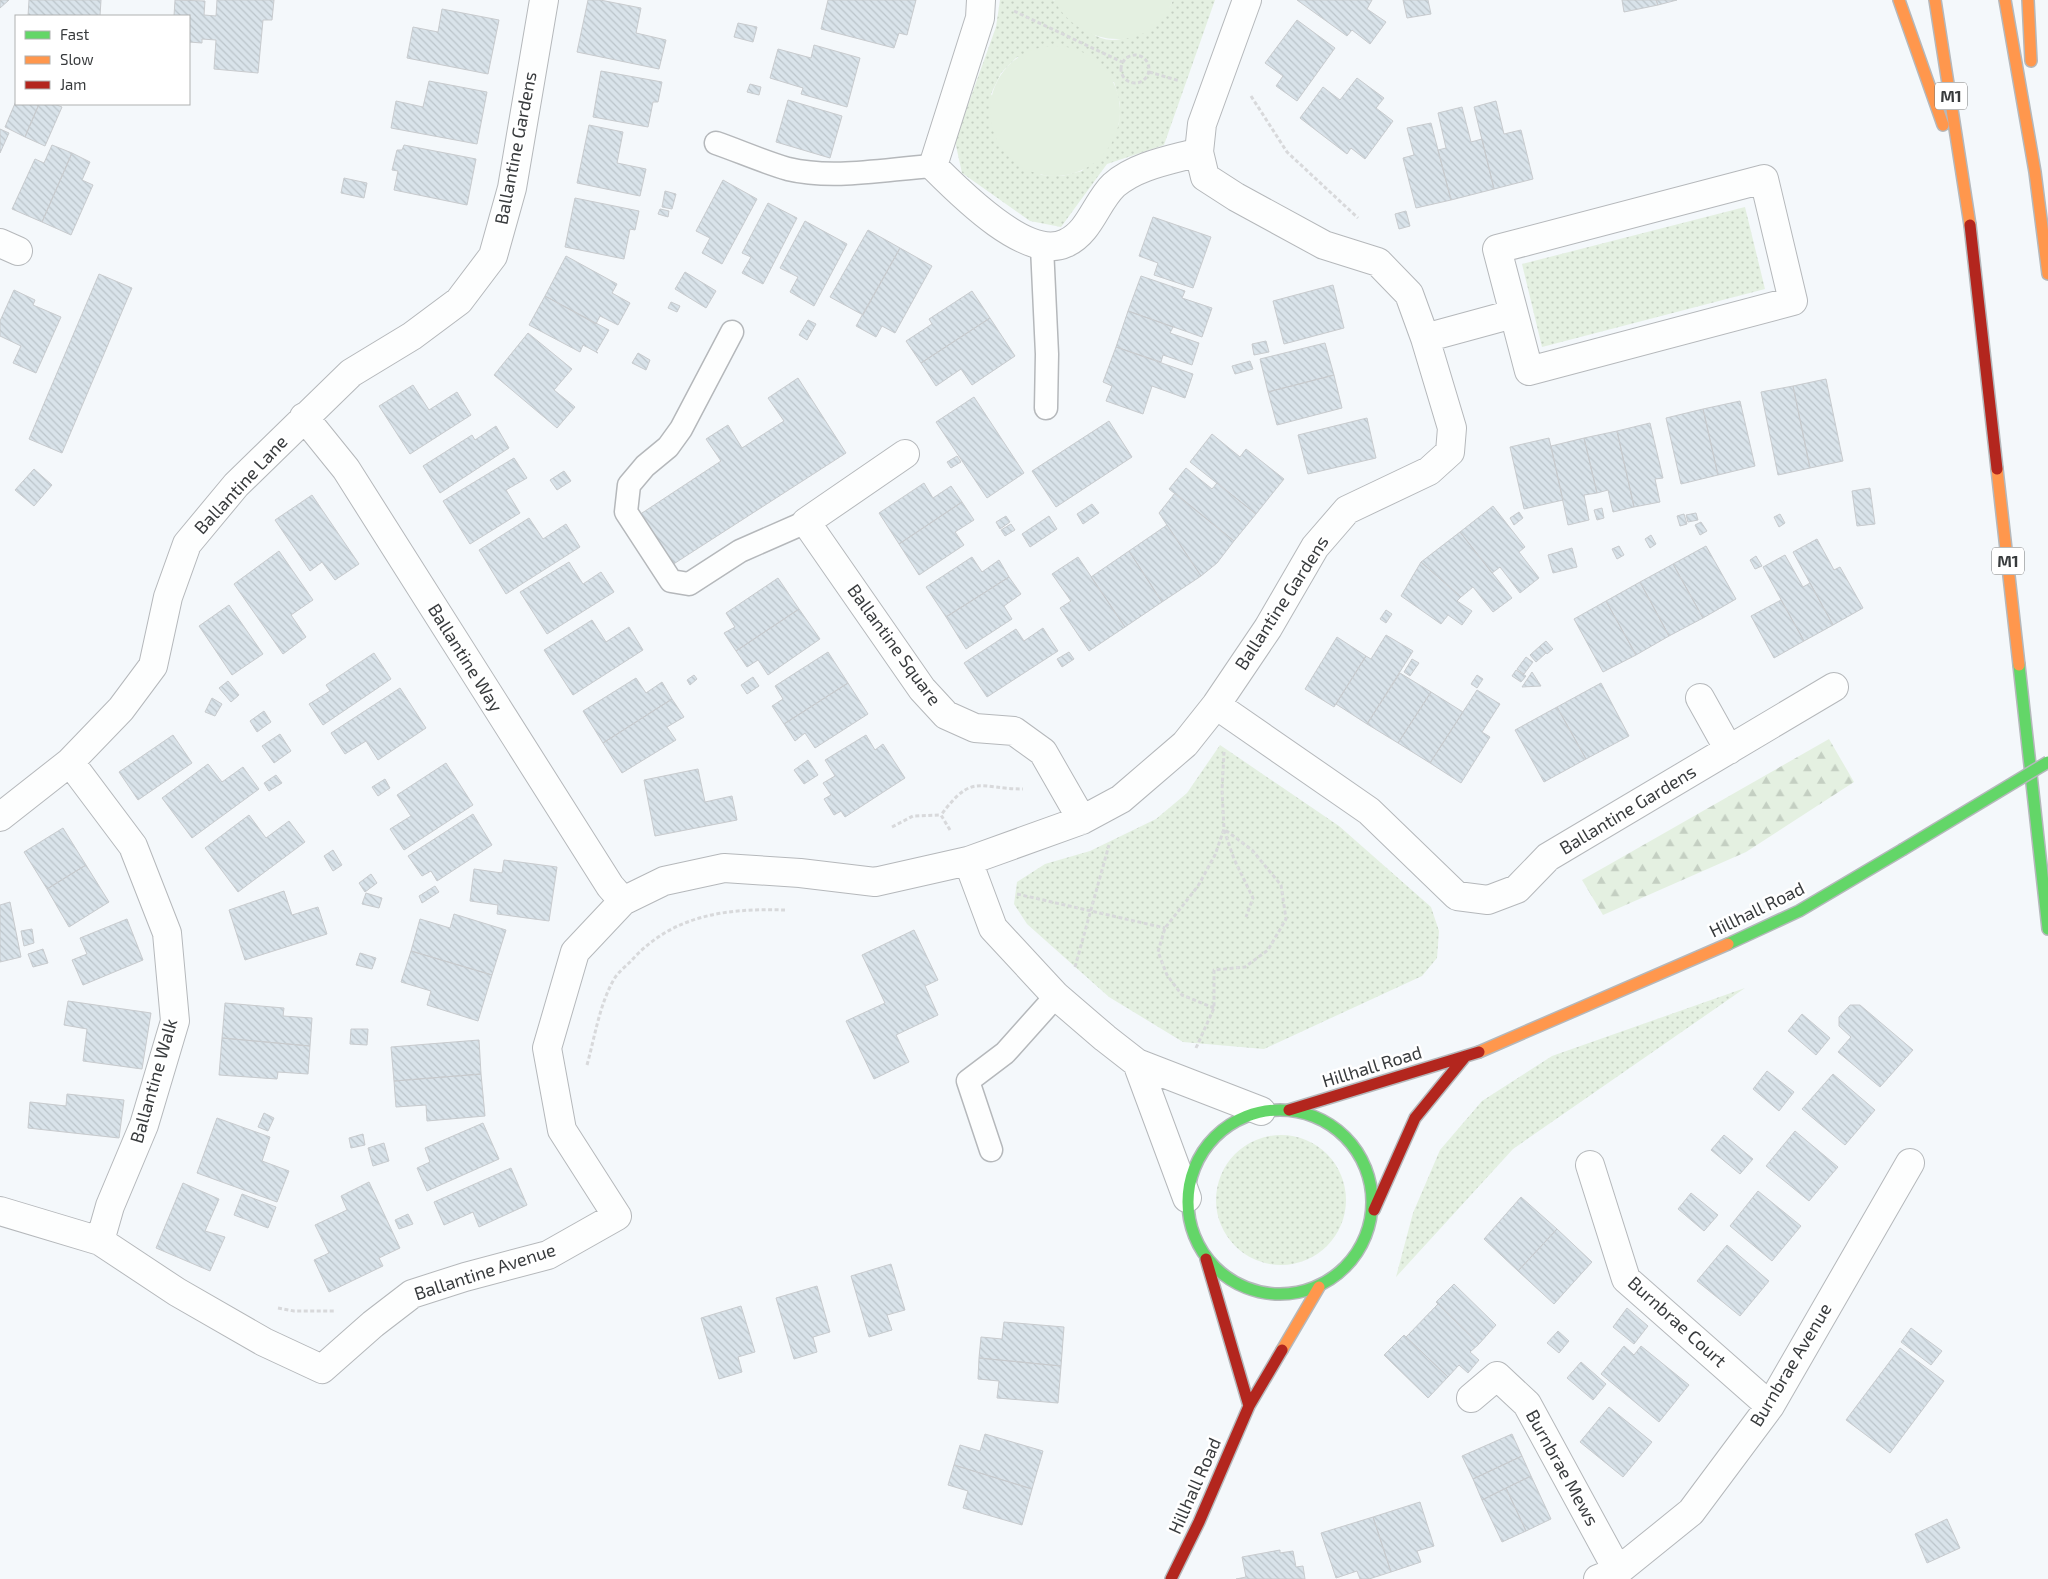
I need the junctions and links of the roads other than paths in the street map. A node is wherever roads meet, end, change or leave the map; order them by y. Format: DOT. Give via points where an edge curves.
graph roads {
  1 [pos="544,0"];
  2 [pos="981,0"];
  3 [pos="1247,0"];
  4 [pos="1899,0"];
  5 [pos="1935,0"];
  6 [pos="2006,0"];
  7 [pos="2028,0"];
  8 [pos="716,143"];
  9 [pos="1199,152"];
  10 [pos="933,166"];
  11 [pos="2035,172"];
  12 [pos="1966,193"];
  13 [pos="1042,247"];
  14 [pos="2048,274"];
  15 [pos="1513,314"];
  16 [pos="732,332"];
  17 [pos="1425,338"];
  18 [pos="1046,408"];
  19 [pos="304,417"];
  20 [pos="904,454"];
  21 [pos="806,522"];
  22 [pos="1834,687"];
  23 [pos="1700,698"];
  24 [pos="1216,704"];
  25 [pos="1730,750"];
  26 [pos="70,762"];
  27 [pos="2048,762"];
  28 [pos="0,817"];
  29 [pos="1082,820"];
  30 [pos="973,873"];
  31 [pos="623,901"];
  32 [pos="2048,928"];
  33 [pos="1056,996"];
  34 [pos="1464,1058"];
  35 [pos="1137,1063"];
  36 [pos="1290,1110"];
  37 [pos="1260,1111"];
  38 [pos="991,1150"];
  39 [pos="1910,1163"];
  40 [pos="1590,1165"];
  41 [pos="1187,1198"];
  42 [pos="0,1211"];
  43 [pos="1372,1216"];
  44 [pos="100,1241"];
  45 [pos="1206,1259"];
  46 [pos="1320,1287"];
  47 [pos="1471,1398"];
  48 [pos="1249,1406"];
  49 [pos="1770,1406"];
  50 [pos="1608,1575"];
  51 [pos="1171,1579"];
  1 -- 19 [label="street, Ballantine Gardens" via="512,188 493,256 459,301 412,336 351,373"];
  2 -- 10 [label="street" via="980,18"];
  3 -- 9 [label="street, Ballantine Gardens" via="1202,124"];
  4 -- 12 [label="main road"];
  5 -- 12 [label="main road, M1"];
  6 -- 11 [label="main road"];
  7 -- 11 [label="main road"];
  8 -- 10 [label="lane" via="788,168 813,172 849,173"];
  9 -- 13 [label="street" via="1141,169 1114,185 1086,226 1065,244"];
  9 -- 17 [label="street, Ballantine Gardens" via="1205,177 1236,197 1324,245 1378,262 1409,294"];
  10 -- 13 [label="street" via="969,202 996,222"];
  11 -- 14 [label="main road"];
  12 -- 32 [label="main road, M1"];
  13 -- 18 [label="lane"];
  15 -- 15 [label="street" via="1497,249 1764,179 1793,301 1529,371"];
  15 -- 17 [label="street"];
  16 -- 21 [label="lane" via="681,429 668,447 629,485 626,512 671,581 689,584 740,551"];
  17 -- 24 [label="street, Ballantine Gardens" via="1452,428 1450,452 1429,471 1347,510 1315,547 1268,628"];
  19 -- 26 [label="street, Ballantine Lane" via="236,485 187,544 168,596 153,666 121,708"];
  19 -- 31 [label="street, Ballantine Way" via="346,470 610,886"];
  20 -- 21 [label="street"];
  21 -- 29 [label="street, Ballantine Square" via="922,689 946,715 976,728 1014,731 1043,752"];
  22 -- 25 [label="street, Ballantine Gardens"];
  23 -- 25 [label="street"];
  24 -- 25 [label="street, Ballantine Gardens" via="1369,811 1458,896 1488,900 1517,889 1548,858"];
  24 -- 29 [label="street, Ballantine Gardens" via="1185,744 1121,799"];
  26 -- 28 [label="street, Ballantine Lane"];
  26 -- 44 [label="street, Ballantine Walk" via="133,846 168,933 175,1021 144,1125 110,1206"];
  27 -- 34 [label="main road, Hillhall Road, bridge" via="1799,911 1660,975"];
  29 -- 30 [label="street, Ballantine Gardens"];
  30 -- 31 [label="street, Ballantine Avenue" via="875,882 724,868 664,881"];
  30 -- 33 [label="street" via="993,928"];
  31 -- 44 [label="street, Ballantine Avenue" via="575,952 546,1048 562,1130 617,1216 548,1255 412,1294 372,1324 322,1369 264,1342 177,1292"];
  33 -- 35 [label="street"];
  33 -- 38 [label="lane" via="1005,1053 968,1081"];
  34 -- 36 [label="main road, Hillhall Road"];
  34 -- 43 [label="main road, Hillhall Road" via="1415,1118"];
  35 -- 37 [label="street"];
  35 -- 41 [label="street"];
  36 -- 37 [label="main road"];
  36 -- 43 [label="main road" via="1317,1117 1342,1132 1361,1156 1371,1184"];
  37 -- 41 [label="main road" via="1233,1122 1211,1140 1194,1167"];
  39 -- 49 [label="street, Burnbrae Avenue"];
  40 -- 49 [label="street, Burnbrae Court" via="1626,1279"];
  41 -- 45 [label="main road" via="1191,1230"];
  42 -- 44 [label="street, Ballantine Avenue"];
  43 -- 46 [label="main road" via="1363,1244 1344,1269"];
  45 -- 46 [label="main road" via="1230,1280 1259,1293 1289,1295"];
  45 -- 48 [label="main road"];
  46 -- 48 [label="main road, Hillhall Road"];
  47 -- 50 [label="street, Burnbrae Mews" via="1496,1376 1527,1404"];
  48 -- 51 [label="main road, Hillhall Road"];
  49 -- 50 [label="street, Burnbrae Avenue" via="1691,1512"];
}
